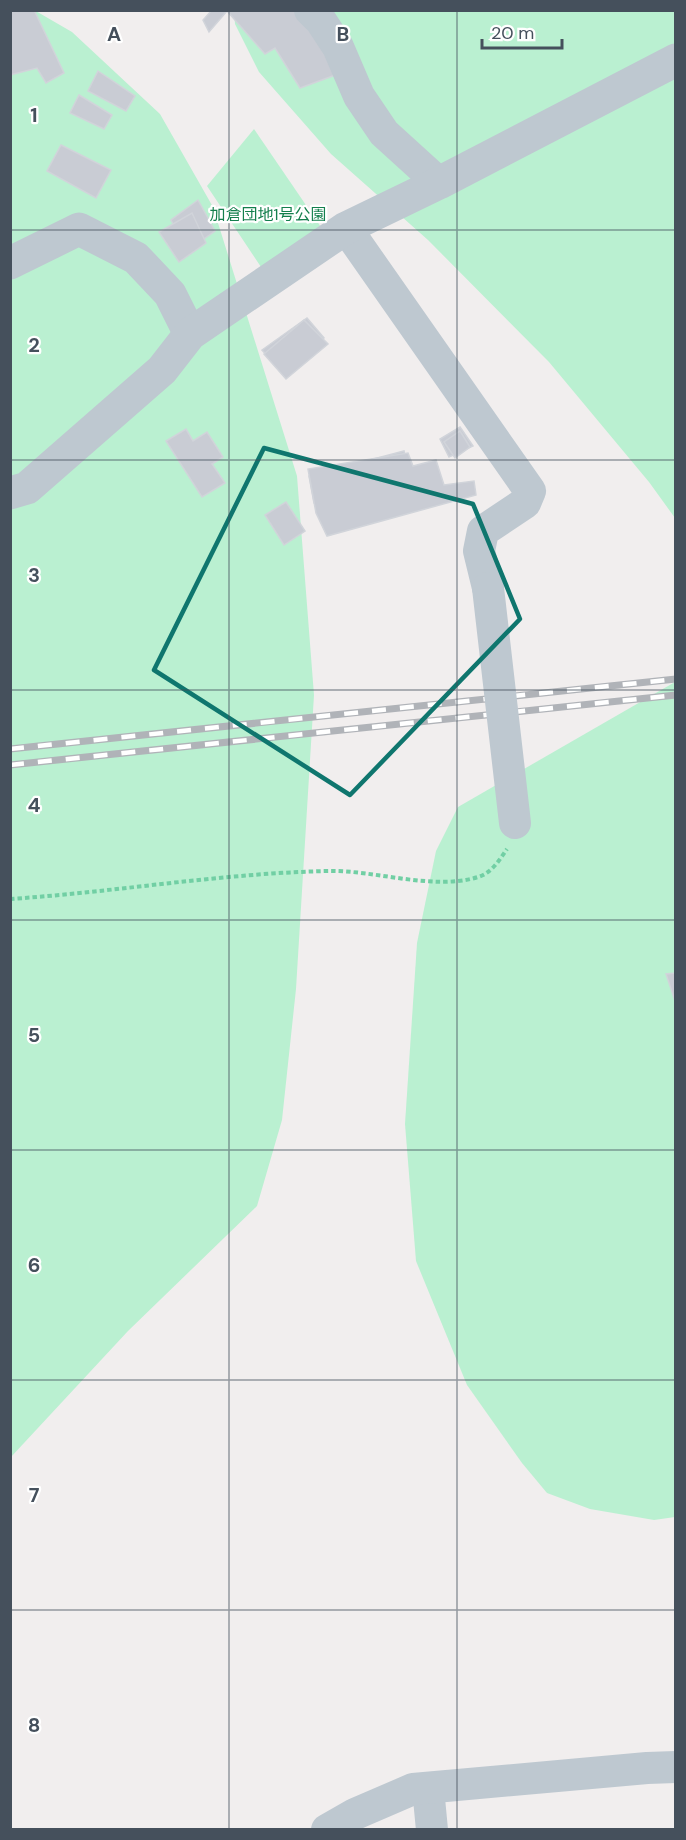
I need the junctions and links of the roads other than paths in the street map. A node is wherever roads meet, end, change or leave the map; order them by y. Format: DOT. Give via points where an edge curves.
graph roads {
  1 [pos="310,10"];
  2 [pos="675,60"];
  3 [pos="439,183"];
  4 [pos="346,228"];
  5 [pos="10,263"];
  6 [pos="190,334"];
  7 [pos="10,494"];
  8 [pos="515,823"];
  9 [pos="675,1767"];
  10 [pos="428,1788"];
  11 [pos="327,1830"];
  12 [pos="432,1830"];
  1 -- 3 [label="street" via="338,47 358,96 384,133"];
  2 -- 3 [label="street"];
  3 -- 4 [label="street"];
  4 -- 6 [label="street"];
  4 -- 8 [label="street, bridge" via="530,491 525,503 483,531 479,551 489,588"];
  5 -- 6 [label="street" via="79,229 136,258 170,294"];
  6 -- 7 [label="street" via="162,370 27,488"];
  9 -- 10 [label="street"];
  10 -- 11 [label="street" via="413,1789"];
  10 -- 12 [label="street"];
}
